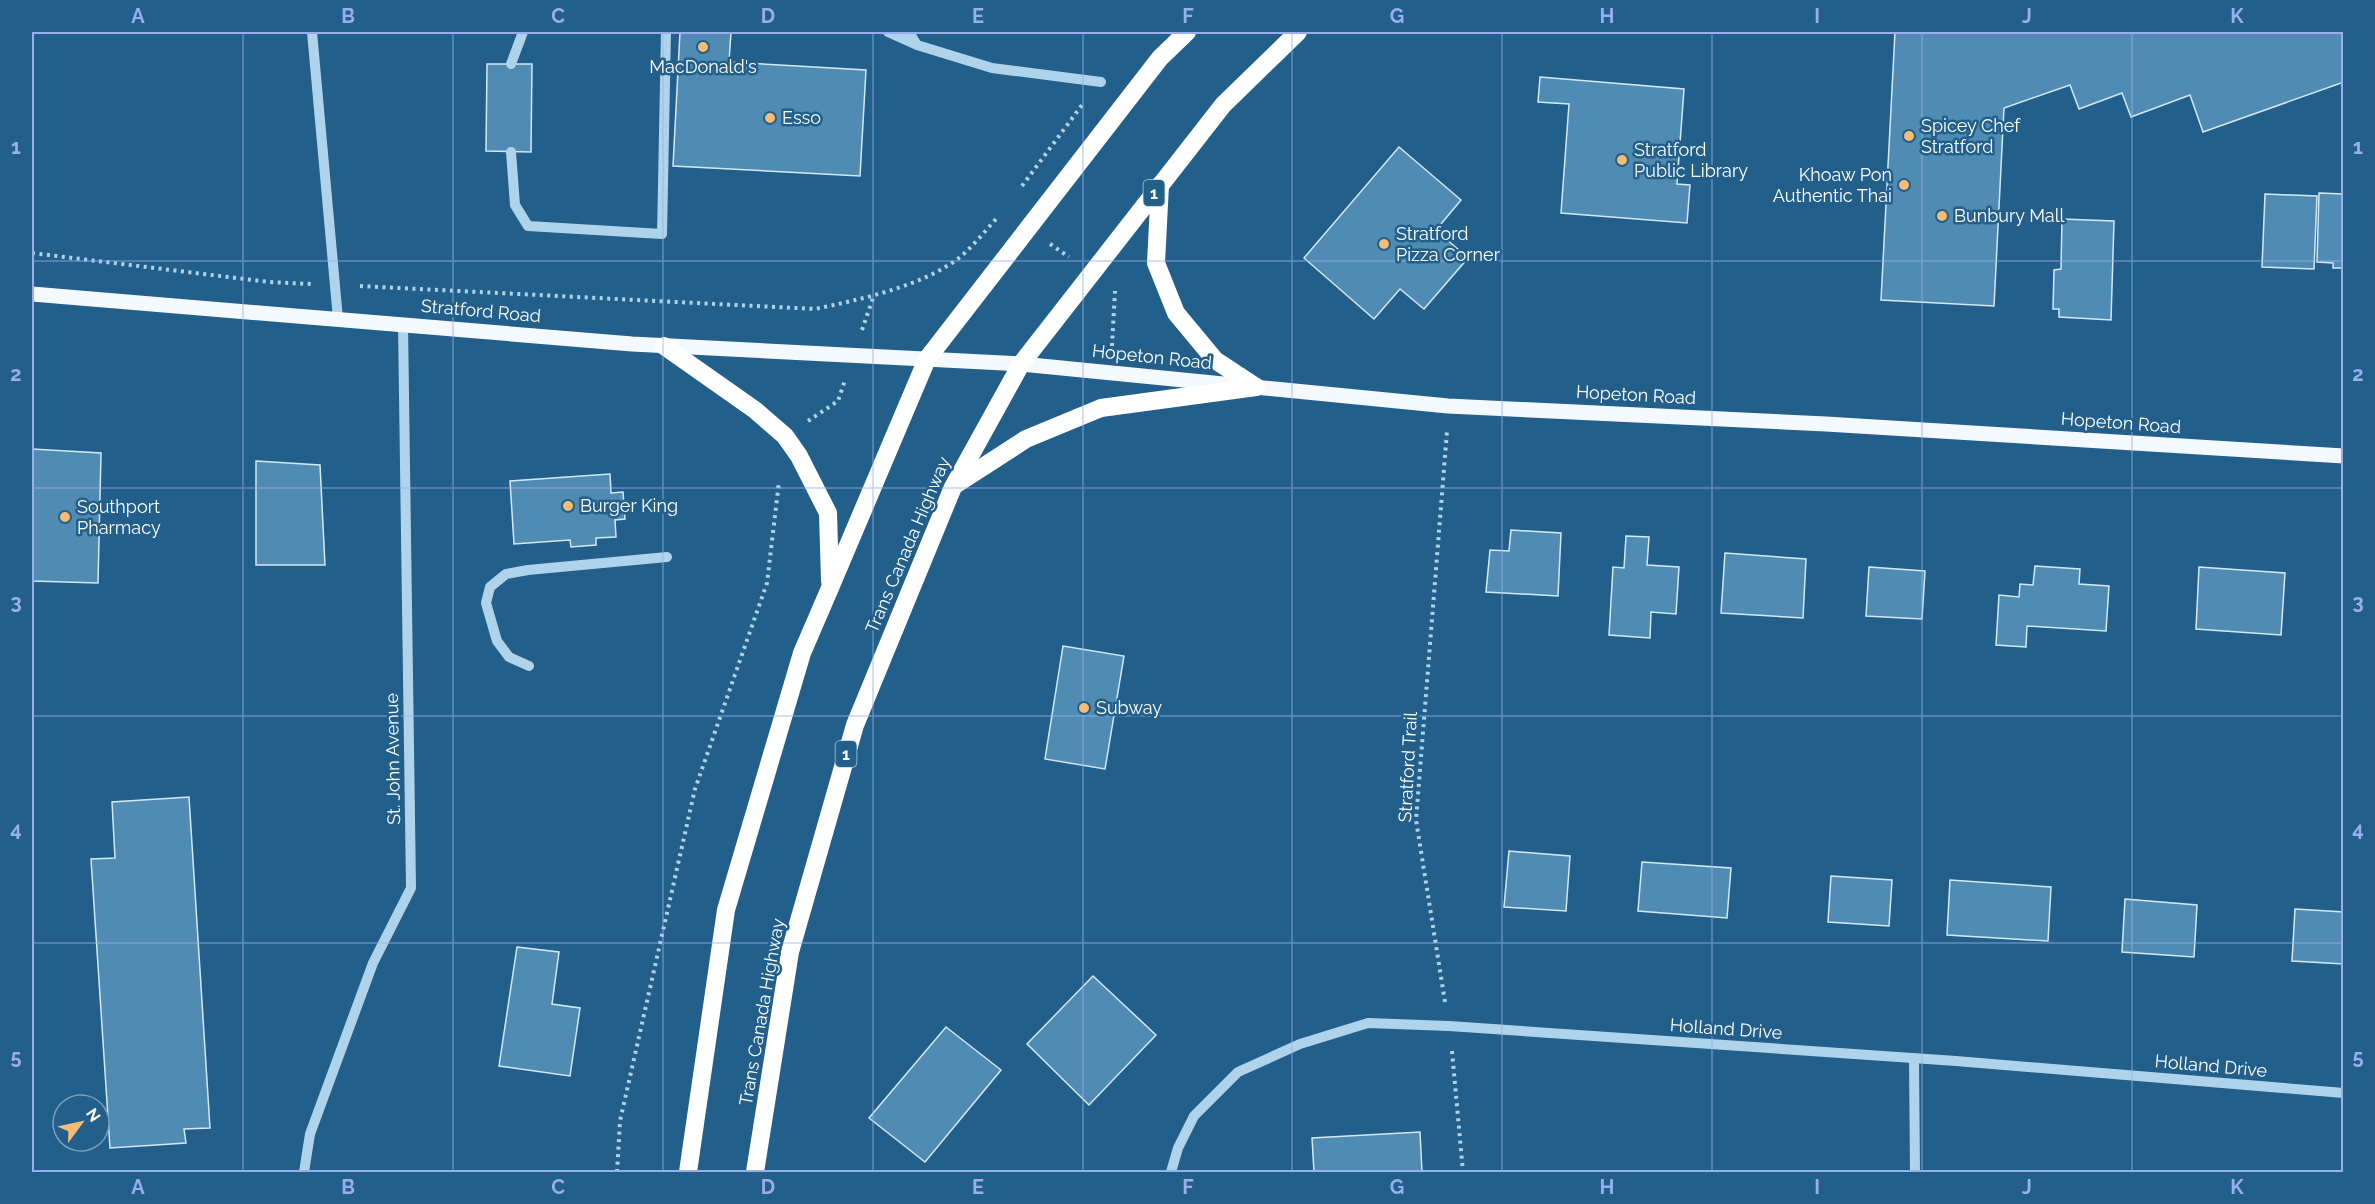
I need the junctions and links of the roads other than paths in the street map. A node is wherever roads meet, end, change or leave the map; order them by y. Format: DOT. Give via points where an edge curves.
graph roads {
  1 [pos="312,32"];
  2 [pos="523,32"];
  3 [pos="666,32"];
  4 [pos="888,32"];
  5 [pos="909,32"];
  6 [pos="1187,32"];
  7 [pos="1298,32"];
  8 [pos="917,45"];
  9 [pos="511,64"];
  10 [pos="1101,82"];
  11 [pos="511,152"];
  12 [pos="1160,185"];
  13 [pos="32,294"];
  14 [pos="338,319"];
  15 [pos="403,324"];
  16 [pos="664,346"];
  17 [pos="927,359"];
  18 [pos="1021,364"];
  19 [pos="1256,387"];
  20 [pos="2343,456"];
  21 [pos="953,487"];
  22 [pos="667,557"];
  23 [pos="830,588"];
  24 [pos="529,666"];
  25 [pos="1914,1059"];
  26 [pos="2343,1094"];
  27 [pos="304,1173"];
  28 [pos="688,1173"];
  29 [pos="755,1173"];
  30 [pos="1171,1173"];
  31 [pos="1915,1173"];
  1 -- 14 [label="street"];
  2 -- 9 [label="street"];
  3 -- 11 [label="street" via="662,234 528,226 515,205"];
  4 -- 8 [label="street"];
  5 -- 8 [label="street"];
  6 -- 17 [label="highway" via="1160,58"];
  7 -- 12 [label="highway, Trans Canada Highway / 1" via="1223,105"];
  8 -- 10 [label="street" via="992,68"];
  12 -- 18 [label="highway, Trans Canada Highway / 1"];
  12 -- 19 [label="highway" via="1156,262 1176,313 1215,360"];
  13 -- 14 [label="main road, Stratford Road"];
  14 -- 15 [label="main road, Stratford Road"];
  15 -- 16 [label="main road, Stratford Road"];
  15 -- 27 [label="street, St. John Avenue" via="411,888 373,963 310,1134"];
  16 -- 17 [label="main road, Stratford Road"];
  16 -- 23 [label="highway" via="755,410 785,436 799,456 828,513"];
  17 -- 18 [label="main road, Hopeton Road"];
  17 -- 23 [label="highway"];
  18 -- 19 [label="main road, Hopeton Road"];
  18 -- 21 [label="highway, Trans Canada Highway / 1"];
  19 -- 20 [label="main road, Hopeton Road" via="1448,406 1826,424"];
  19 -- 21 [label="highway" via="1101,408 1026,439"];
  21 -- 29 [label="highway, Trans Canada Highway / 1" via="855,724 790,952"];
  22 -- 24 [label="street" via="506,574 490,587 486,603 497,641 509,657"];
  23 -- 28 [label="highway" via="802,653 726,910"];
  25 -- 26 [label="street, Holland Drive"];
  25 -- 30 [label="street, Holland Drive" via="1368,1023 1300,1044 1238,1072 1194,1116"];
  25 -- 31 [label="street"];
}
